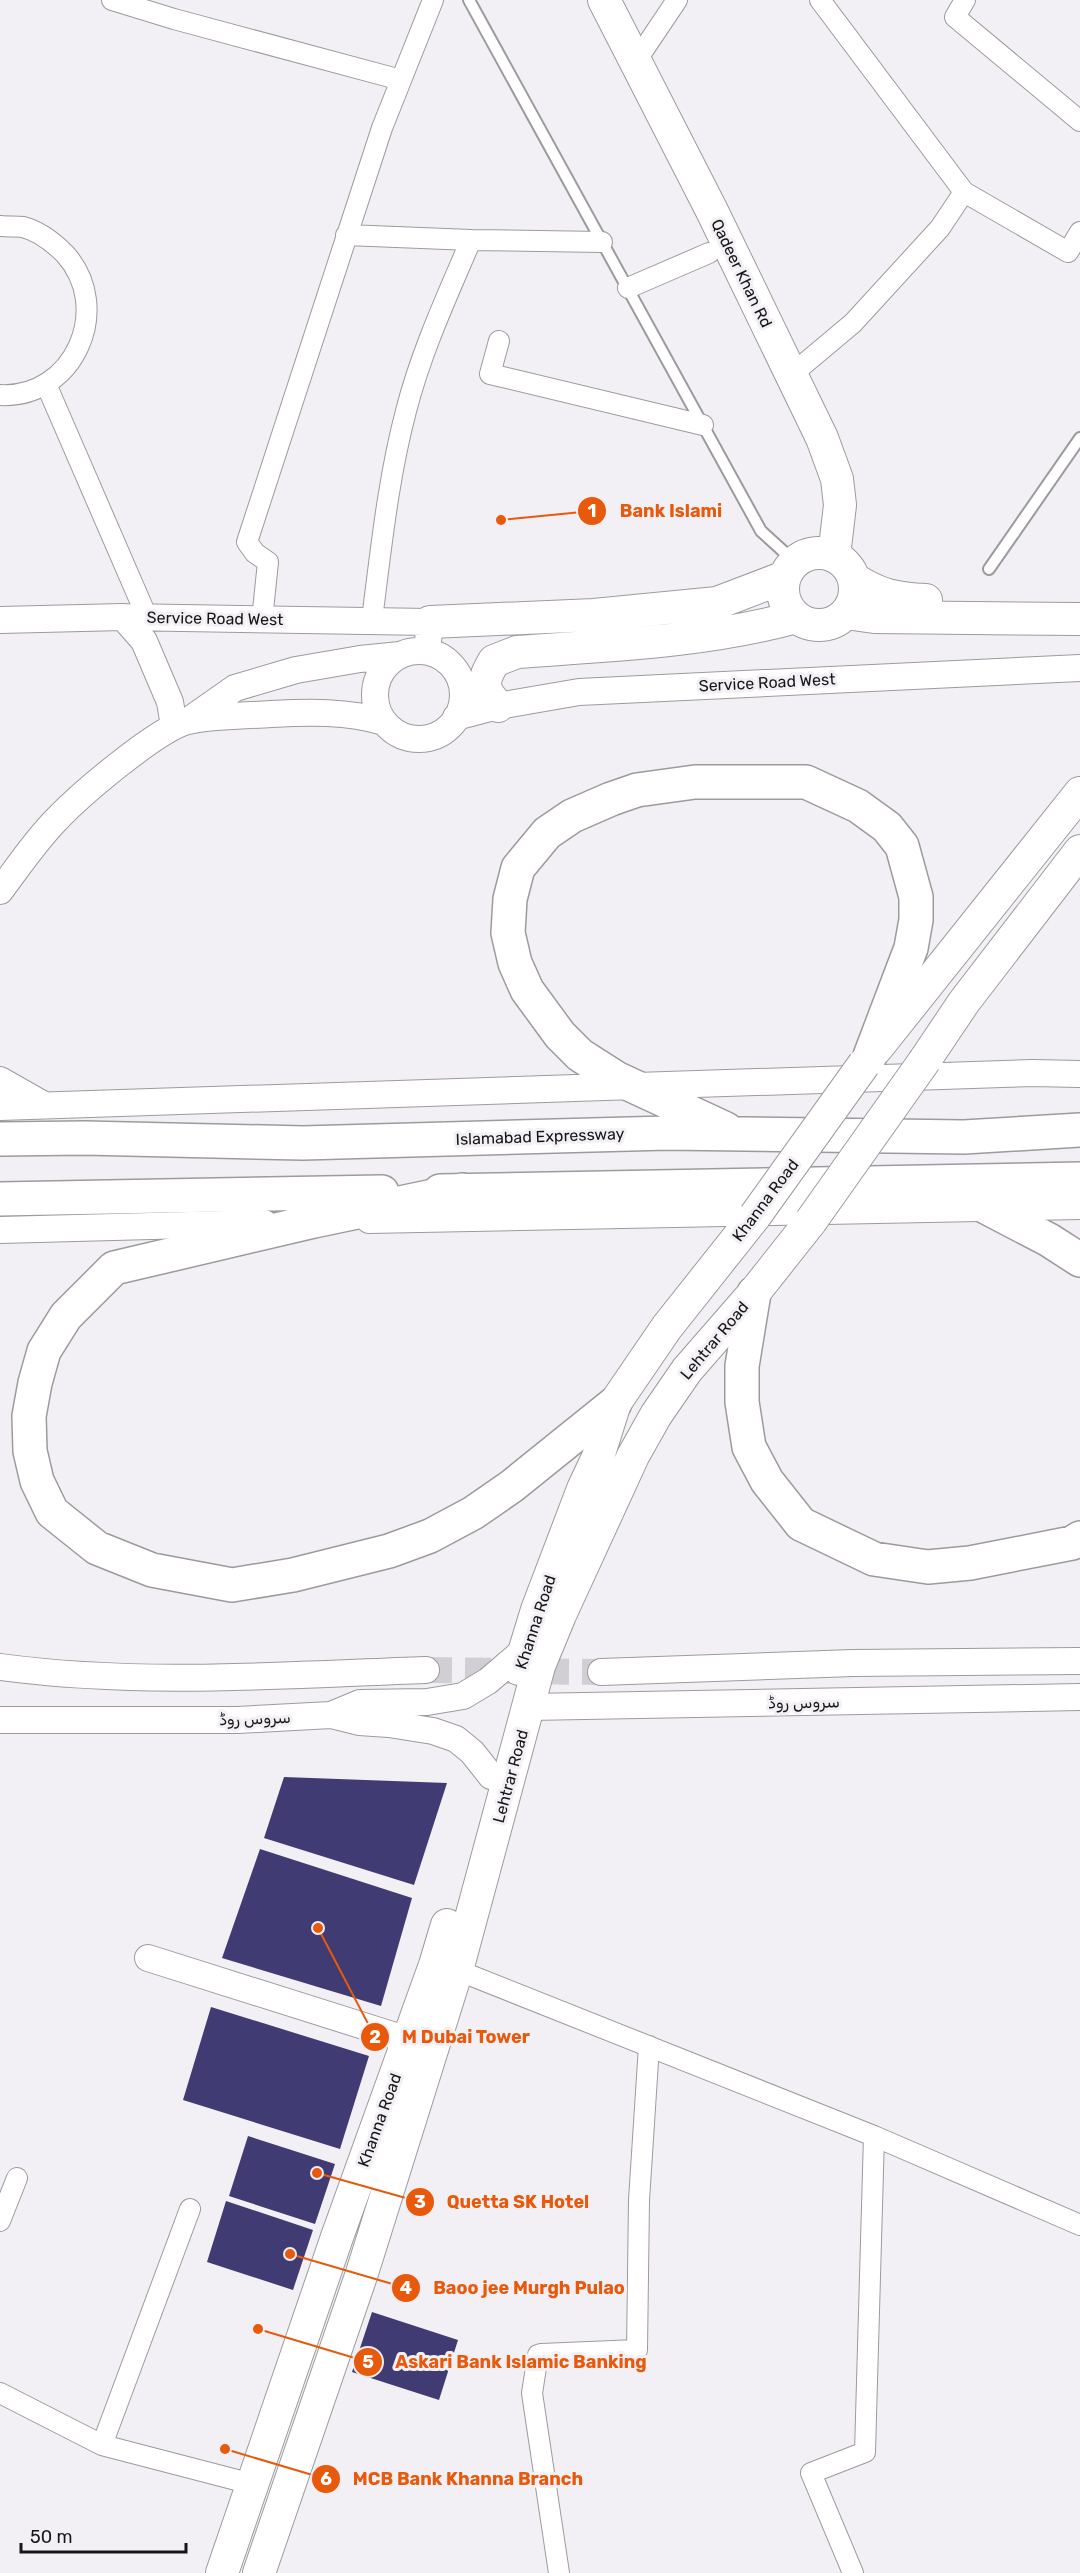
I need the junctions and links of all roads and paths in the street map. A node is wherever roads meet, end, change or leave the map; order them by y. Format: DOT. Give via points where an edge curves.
graph roads {
  1 [pos="112,0"];
  2 [pos="433,0"];
  3 [pos="469,0"];
  4 [pos="586,0"];
  5 [pos="604,0"];
  6 [pos="677,0"];
  7 [pos="820,0"];
  8 [pos="965,0"];
  9 [pos="636,61"];
  10 [pos="401,80"];
  11 [pos="1080,121"];
  12 [pos="963,192"];
  13 [pos="0,226"];
  14 [pos="1080,232"];
  15 [pos="346,236"];
  16 [pos="471,240"];
  17 [pos="602,242"];
  18 [pos="709,253"];
  19 [pos="628,288"];
  20 [pos="499,341"];
  21 [pos="791,375"];
  22 [pos="46,384"];
  23 [pos="0,395"];
  24 [pos="704,425"];
  25 [pos="1080,438"];
  26 [pos="817,565"];
  27 [pos="989,569"];
  28 [pos="1080,604"];
  29 [pos="846,613"];
  30 [pos="796,617"];
  31 [pos="1080,619"];
  32 [pos="0,620"];
  33 [pos="262,620"];
  34 [pos="372,620"];
  35 [pos="138,625"];
  36 [pos="429,637"];
  37 [pos="400,655"];
  38 [pos="1080,668"];
  39 [pos="498,706"];
  40 [pos="178,717"];
  41 [pos="456,717"];
  42 [pos="384,722"];
  43 [pos="1080,792"];
  44 [pos="1080,851"];
  45 [pos="0,891"];
  46 [pos="867,1060"];
  47 [pos="1080,1074"];
  48 [pos="0,1080"];
  49 [pos="636,1086"];
  50 [pos="45,1106"];
  51 [pos="0,1107"];
  52 [pos="1080,1131"];
  53 [pos="734,1134"];
  54 [pos="0,1139"];
  55 [pos="1080,1179"];
  56 [pos="939,1182"];
  57 [pos="462,1190"];
  58 [pos="0,1199"];
  59 [pos="1080,1206"];
  60 [pos="984,1207"];
  61 [pos="314,1221"];
  62 [pos="0,1230"];
  63 [pos="1080,1260"];
  64 [pos="754,1293"];
  65 [pos="615,1403"];
  66 [pos="1080,1538"];
  67 [pos="523,1651"];
  68 [pos="1080,1661"];
  69 [pos="0,1666"];
  70 [pos="426,1670"];
  71 [pos="601,1672"];
  72 [pos="1080,1697"];
  73 [pos="529,1707"];
  74 [pos="331,1714"];
  75 [pos="0,1720"];
  76 [pos="491,1776"];
  77 [pos="148,1958"];
  78 [pos="457,1970"];
  79 [pos="408,2040"];
  80 [pos="649,2046"];
  81 [pos="874,2136"];
  82 [pos="17,2178"];
  83 [pos="190,2209"];
  84 [pos="0,2221"];
  85 [pos="1080,2225"];
  86 [pos="3,2401"];
  87 [pos="102,2445"];
  88 [pos="252,2484"];
  89 [pos="222,2573"];
  90 [pos="259,2573"];
  91 [pos="559,2573"];
  92 [pos="853,2573"];
  1 -- 10 [label="street"];
  2 -- 10 [label="street"];
  3 -- 17 [label="lane"];
  4 -- 18 [label="main road, Qadeer Khan Rd"];
  5 -- 9 [label="main road, Qadeer Khan Rd"];
  6 -- 9 [label="street"];
  7 -- 12 [label="street"];
  8 -- 11 [label="street" via="955,17"];
  9 -- 21 [label="main road, Qadeer Khan Rd"];
  10 -- 15 [label="street"];
  12 -- 14 [label="street" via="1068,252"];
  12 -- 21 [label="street" via="940,228 853,323"];
  13 -- 22 [label="street" via="24,227 54,242 76,267 87,298 85,332 71,362"];
  15 -- 16 [label="street"];
  15 -- 33 [label="street" via="247,542 268,562"];
  16 -- 17 [label="street"];
  16 -- 34 [label="street" via="431,332 406,411 388,501"];
  17 -- 19 [label="lane"];
  18 -- 19 [label="street"];
  18 -- 26 [label="main road, Qadeer Khan Rd" via="806,450 818,491"];
  19 -- 24 [label="lane"];
  20 -- 24 [label="street" via="490,374"];
  21 -- 26 [label="main road, Qadeer Khan Rd" via="837,479 840,505"];
  22 -- 23 [label="street" via="14,396"];
  22 -- 35 [label="street"];
  24 -- 26 [label="lane" via="761,531"];
  25 -- 27 [label="lane"];
  26 -- 28 [label="main road" via="899,600"];
  26 -- 29 [label="main road" via="855,591"];
  26 -- 30 [label="main road" via="784,598"];
  26 -- 36 [label="main road" via="717,603"];
  29 -- 30 [label="main road" via="827,624"];
  29 -- 31 [label="main road"];
  30 -- 39 [label="main road" via="737,632 668,641 517,652 494,661 487,673 484,684"];
  32 -- 35 [label="street, Service Road West"];
  33 -- 34 [label="street, Service Road West"];
  33 -- 35 [label="street, Service Road West"];
  34 -- 36 [label="street, Service Road West"];
  35 -- 40 [label="street"];
  36 -- 37 [label="street" via="413,651"];
  36 -- 41 [label="street" via="459,676 461,704"];
  37 -- 40 [label="street" via="296,670 235,688"];
  37 -- 42 [label="street" via="381,672 376,685 376,704"];
  38 -- 39 [label="street, Service Road West" via="579,692"];
  39 -- 41 [label="street, Service Road West"];
  40 -- 42 [label="street" via="317,712"];
  40 -- 45 [label="street" via="56,820"];
  41 -- 42 [label="street" via="447,728 422,738 394,732"];
  43 -- 46 [label="main road, Khanna Road"];
  44 -- 64 [label="main road, Lehtrar Road, bridge" via="964,1002 812,1221"];
  46 -- 49 [label="highway" via="911,948 916,920 916,897 902,846 887,827 858,806 807,782 695,782 637,790 572,816 547,833 518,868 510,899 508,933 514,963 528,990 560,1035 580,1055 604,1072"];
  46 -- 65 [label="main road, Khanna Road, bridge" via="755,1216 667,1327"];
  47 -- 49 [label="street"];
  48 -- 50 [label="street"];
  49 -- 50 [label="street"];
  49 -- 53 [label="highway"];
  50 -- 51 [label="street"];
  52 -- 53 [label="highway, Islamabad Expressway" via="963,1137"];
  53 -- 54 [label="highway, Islamabad Expressway" via="667,1132 303,1143"];
  55 -- 56 [label="highway"];
  56 -- 57 [label="highway"];
  56 -- 60 [label="highway"];
  57 -- 58 [label="highway"];
  57 -- 61 [label="highway"];
  59 -- 60 [label="street"];
  60 -- 61 [label="street"];
  60 -- 63 [label="highway"];
  61 -- 62 [label="street"];
  61 -- 65 [label="highway" via="114,1268 61,1324 44,1351 35,1383 29,1416 30,1451 37,1480 52,1512 97,1548 152,1570 232,1585 293,1575 389,1551 430,1536 473,1513"];
  64 -- 66 [label="highway" via="742,1366 742,1402 749,1447 767,1481 801,1524 874,1559 928,1567 970,1563 1072,1543"];
  64 -- 73 [label="main road, Lehtrar Road" via="687,1371 633,1456 539,1666"];
  65 -- 67 [label="main road, Khanna Road"];
  67 -- 74 [label="street" via="463,1696 426,1702 360,1703"];
  67 -- 76 [label="main road, Khanna Road"];
  68 -- 71 [label="street" via="853,1663"];
  69 -- 70 [label="street" via="40,1672 167,1678"];
  72 -- 73 [label="street, سروس روڈ"];
  73 -- 78 [label="main road, Lehtrar Road"];
  74 -- 75 [label="street, سروس روڈ" via="238,1720"];
  74 -- 76 [label="street, سروس روڈ" via="358,1722 433,1731 456,1739"];
  76 -- 79 [label="main road, Khanna Road" via="435,1965"];
  77 -- 79 [label="street"];
  78 -- 80 [label="street"];
  78 -- 90 [label="main road, Lehtrar Road" via="362,2273"];
  79 -- 88 [label="main road, Khanna Road"];
  80 -- 81 [label="street"];
  80 -- 91 [label="street" via="639,2200 637,2350 541,2354 534,2374 532,2393"];
  81 -- 85 [label="street"];
  81 -- 92 [label="street" via="865,2452 811,2473"];
  82 -- 84 [label="street"];
  83 -- 87 [label="street"];
  86 -- 87 [label="street"];
  87 -- 88 [label="street"];
  88 -- 89 [label="main road, Khanna Road"];
}
